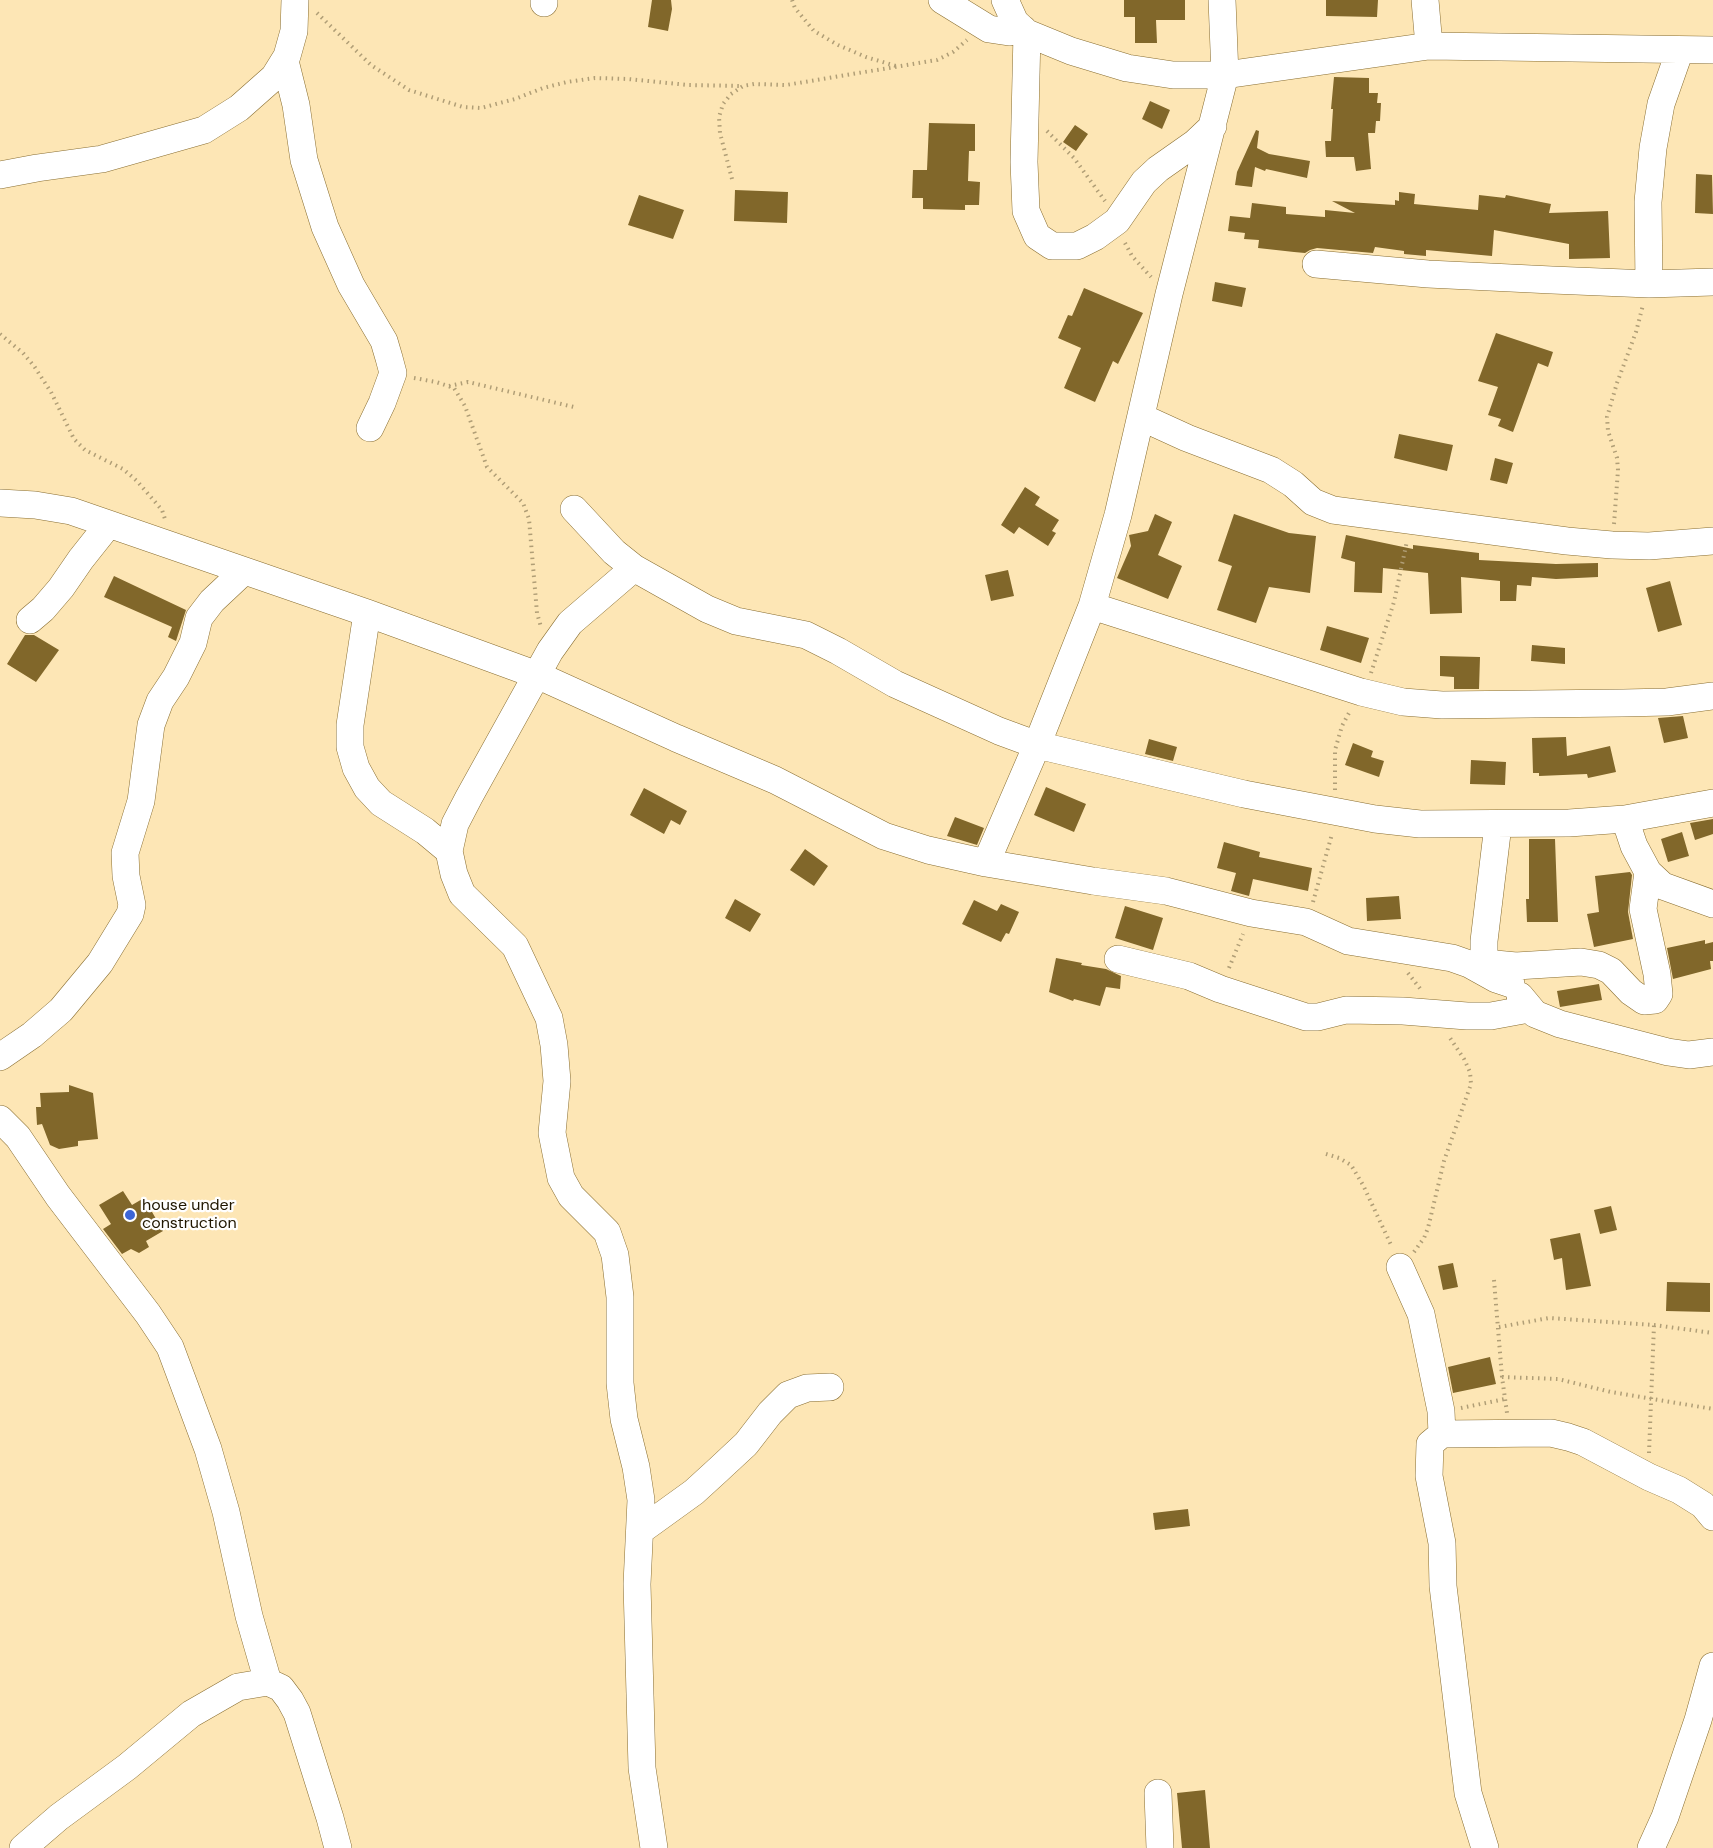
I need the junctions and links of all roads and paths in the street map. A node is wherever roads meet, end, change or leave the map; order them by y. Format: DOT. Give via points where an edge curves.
graph roads {
  1 [pos="792,0"];
  2 [pos="942,0"];
  3 [pos="1005,0"];
  4 [pos="1222,0"];
  5 [pos="1425,0"];
  6 [pos="303,4"];
  7 [pos="979,22"];
  8 [pos="1025,31"];
  9 [pos="1429,46"];
  10 [pos="1680,50"];
  11 [pos="1713,50"];
  12 [pos="285,61"];
  13 [pos="900,67"];
  14 [pos="1225,75"];
  15 [pos="743,86"];
  16 [pos="1025,115"];
  17 [pos="1213,126"];
  18 [pos="0,175"];
  19 [pos="732,179"];
  20 [pos="1117,221"];
  21 [pos="1316,264"];
  22 [pos="1713,282"];
  23 [pos="1649,284"];
  24 [pos="1169,294"];
  25 [pos="0,334"];
  26 [pos="393,373"];
  27 [pos="448,386"];
  28 [pos="574,407"];
  29 [pos="1141,417"];
  30 [pos="370,428"];
  31 [pos="0,503"];
  32 [pos="574,509"];
  33 [pos="1411,521"];
  34 [pos="108,525"];
  35 [pos="1713,541"];
  36 [pos="1612,545"];
  37 [pos="177,547"];
  38 [pos="634,568"];
  39 [pos="244,571"];
  40 [pos="1092,606"];
  41 [pos="367,613"];
  42 [pos="30,620"];
  43 [pos="542,665"];
  44 [pos="1361,692"];
  45 [pos="1713,696"];
  46 [pos="1037,745"];
  47 [pos="1713,803"];
  48 [pos="1336,810"];
  49 [pos="1625,819"];
  50 [pos="1498,825"];
  51 [pos="449,851"];
  52 [pos="986,863"];
  53 [pos="1648,872"];
  54 [pos="1713,904"];
  55 [pos="1251,913"];
  56 [pos="1306,922"];
  57 [pos="1391,948"];
  58 [pos="1118,959"];
  59 [pos="1503,974"];
  60 [pos="1220,989"];
  61 [pos="1529,1009"];
  62 [pos="1438,1014"];
  63 [pos="1713,1052"];
  64 [pos="0,1057"];
  65 [pos="0,1119"];
  66 [pos="1326,1154"];
  67 [pos="1400,1268"];
  68 [pos="1494,1280"];
  69 [pos="1654,1325"];
  70 [pos="1499,1327"];
  71 [pos="1713,1333"];
  72 [pos="1502,1377"];
  73 [pos="830,1387"];
  74 [pos="1505,1399"];
  75 [pos="1651,1399"];
  76 [pos="1713,1409"];
  77 [pos="1442,1423"];
  78 [pos="1511,1434"];
  79 [pos="1649,1477"];
  80 [pos="1710,1505"];
  81 [pos="640,1531"];
  82 [pos="1713,1666"];
  83 [pos="268,1682"];
  84 [pos="1713,1746"];
  85 [pos="1686,1750"];
  86 [pos="1158,1793"];
  87 [pos="23,1848"];
  88 [pos="338,1848"];
  89 [pos="654,1848"];
  90 [pos="1160,1848"];
  91 [pos="1485,1848"];
  92 [pos="1651,1848"];
  1 -- 13 [label="path" via="814,31 847,49"];
  2 -- 7 [label="street"];
  3 -- 8 [label="street" via="1015,22"];
  4 -- 14 [label="street"];
  5 -- 9 [label="street"];
  6 -- 12 [label="street"];
  6 -- 15 [label="path" via="371,65 409,90 463,106 481,108 543,88 595,78"];
  7 -- 8 [label="street" via="989,29"];
  7 -- 13 [label="path" via="967,41 953,52 937,60"];
  8 -- 14 [label="street" via="1071,51 1127,68 1173,75"];
  8 -- 16 [label="street"];
  9 -- 10 [label="street"];
  9 -- 14 [label="street"];
  10 -- 11 [label="street"];
  10 -- 23 [label="street" via="1661,104 1653,148 1648,202"];
  12 -- 18 [label="street" via="274,77 239,108 204,130 102,159"];
  12 -- 26 [label="street" via="304,160 325,227 351,285 384,341"];
  13 -- 15 [label="path" via="786,85"];
  14 -- 17 [label="street"];
  15 -- 19 [label="path" via="731,94 718,117"];
  16 -- 20 [label="path" via="1074,158"];
  16 -- 20 [label="street" via="1026,211 1037,236 1052,246 1077,246"];
  17 -- 20 [label="street" via="1144,182"];
  17 -- 24 [label="street"];
  20 -- 24 [label="path" via="1132,256"];
  21 -- 23 [label="street" via="1473,277"];
  22 -- 23 [label="street"];
  23 -- 36 [label="path" via="1607,417 1618,470"];
  24 -- 29 [label="street"];
  25 -- 37 [label="path" via="34,366 74,439 85,450 123,469 158,504"];
  26 -- 27 [label="path"];
  26 -- 30 [label="street"];
  27 -- 28 [label="path" via="468,382"];
  27 -- 43 [label="path" via="454,388 465,406 487,467 523,503 529,519"];
  29 -- 33 [label="street" via="1271,470 1313,502 1333,510"];
  29 -- 40 [label="street"];
  31 -- 34 [label="street" via="71,511"];
  32 -- 38 [label="street"];
  33 -- 36 [label="street"];
  33 -- 44 [label="path" via="1394,602 1374,669"];
  34 -- 37 [label="street"];
  34 -- 42 [label="street" via="61,588"];
  35 -- 36 [label="street"];
  37 -- 39 [label="street"];
  38 -- 43 [label="street" via="570,623"];
  38 -- 46 [label="street" via="707,609 736,621 806,636 895,684"];
  39 -- 41 [label="street"];
  39 -- 64 [label="street" via="199,618 193,643 159,701 151,725 141,801 125,853 130,914 100,963 61,1010"];
  40 -- 44 [label="street"];
  40 -- 46 [label="street"];
  41 -- 43 [label="street"];
  41 -- 51 [label="street" via="350,724 350,747 356,768 381,803"];
  43 -- 51 [label="street" via="455,824"];
  43 -- 52 [label="street" via="676,738 775,780 884,836"];
  44 -- 45 [label="street" via="1403,702 1442,705 1667,702"];
  44 -- 48 [label="path" via="1342,726 1335,750"];
  46 -- 48 [label="street" via="1222,789"];
  46 -- 52 [label="street"];
  47 -- 49 [label="street"];
  48 -- 50 [label="street" via="1420,824"];
  48 -- 56 [label="path"];
  49 -- 50 [label="street"];
  49 -- 53 [label="street"];
  50 -- 59 [label="street" via="1484,954"];
  51 -- 81 [label="street" via="462,894 515,946 549,1018 556,1081 552,1133 561,1179 571,1196 607,1232 615,1255 621,1297 620,1383 641,1500"];
  52 -- 55 [label="street" via="1166,891"];
  53 -- 54 [label="street" via="1663,885"];
  53 -- 59 [label="street" via="1643,909 1657,974 1659,994 1655,1000 1644,1001 1599,965 1581,962 1516,966"];
  55 -- 56 [label="street"];
  55 -- 60 [label="path"];
  56 -- 57 [label="street" via="1348,941"];
  57 -- 59 [label="street" via="1452,958 1496,979"];
  57 -- 62 [label="path"];
  58 -- 60 [label="street" via="1189,976"];
  59 -- 61 [label="street"];
  60 -- 62 [label="street" via="1306,1017 1356,1010"];
  61 -- 62 [label="street" via="1491,1016"];
  61 -- 63 [label="street" via="1560,1024 1668,1052"];
  62 -- 67 [label="path" via="1464,1059 1471,1084 1444,1161 1428,1228"];
  65 -- 83 [label="street" via="18,1137 170,1347 208,1449"];
  66 -- 67 [label="path" via="1351,1165 1356,1172"];
  67 -- 77 [label="street" via="1421,1314"];
  68 -- 70 [label="path"];
  69 -- 70 [label="path" via="1549,1317"];
  69 -- 71 [label="path"];
  69 -- 75 [label="path"];
  70 -- 72 [label="path"];
  72 -- 74 [label="path"];
  72 -- 75 [label="path" via="1558,1379"];
  73 -- 81 [label="street" via="807,1388 788,1395 717,1471"];
  74 -- 77 [label="path"];
  74 -- 78 [label="path"];
  75 -- 76 [label="path"];
  75 -- 79 [label="path"];
  77 -- 78 [label="street"];
  77 -- 91 [label="street" via="1430,1444 1429,1476 1442,1543 1443,1586 1468,1793"];
  78 -- 79 [label="street" via="1551,1433 1568,1437"];
  79 -- 80 [label="street"];
  81 -- 89 [label="street" via="637,1584 642,1768"];
  82 -- 85 [label="street"];
  83 -- 87 [label="street" via="237,1687 191,1714"];
  83 -- 88 [label="street" via="281,1688 297,1713"];
  84 -- 85 [label="street"];
  85 -- 92 [label="street"];
  86 -- 90 [label="street"];
}
